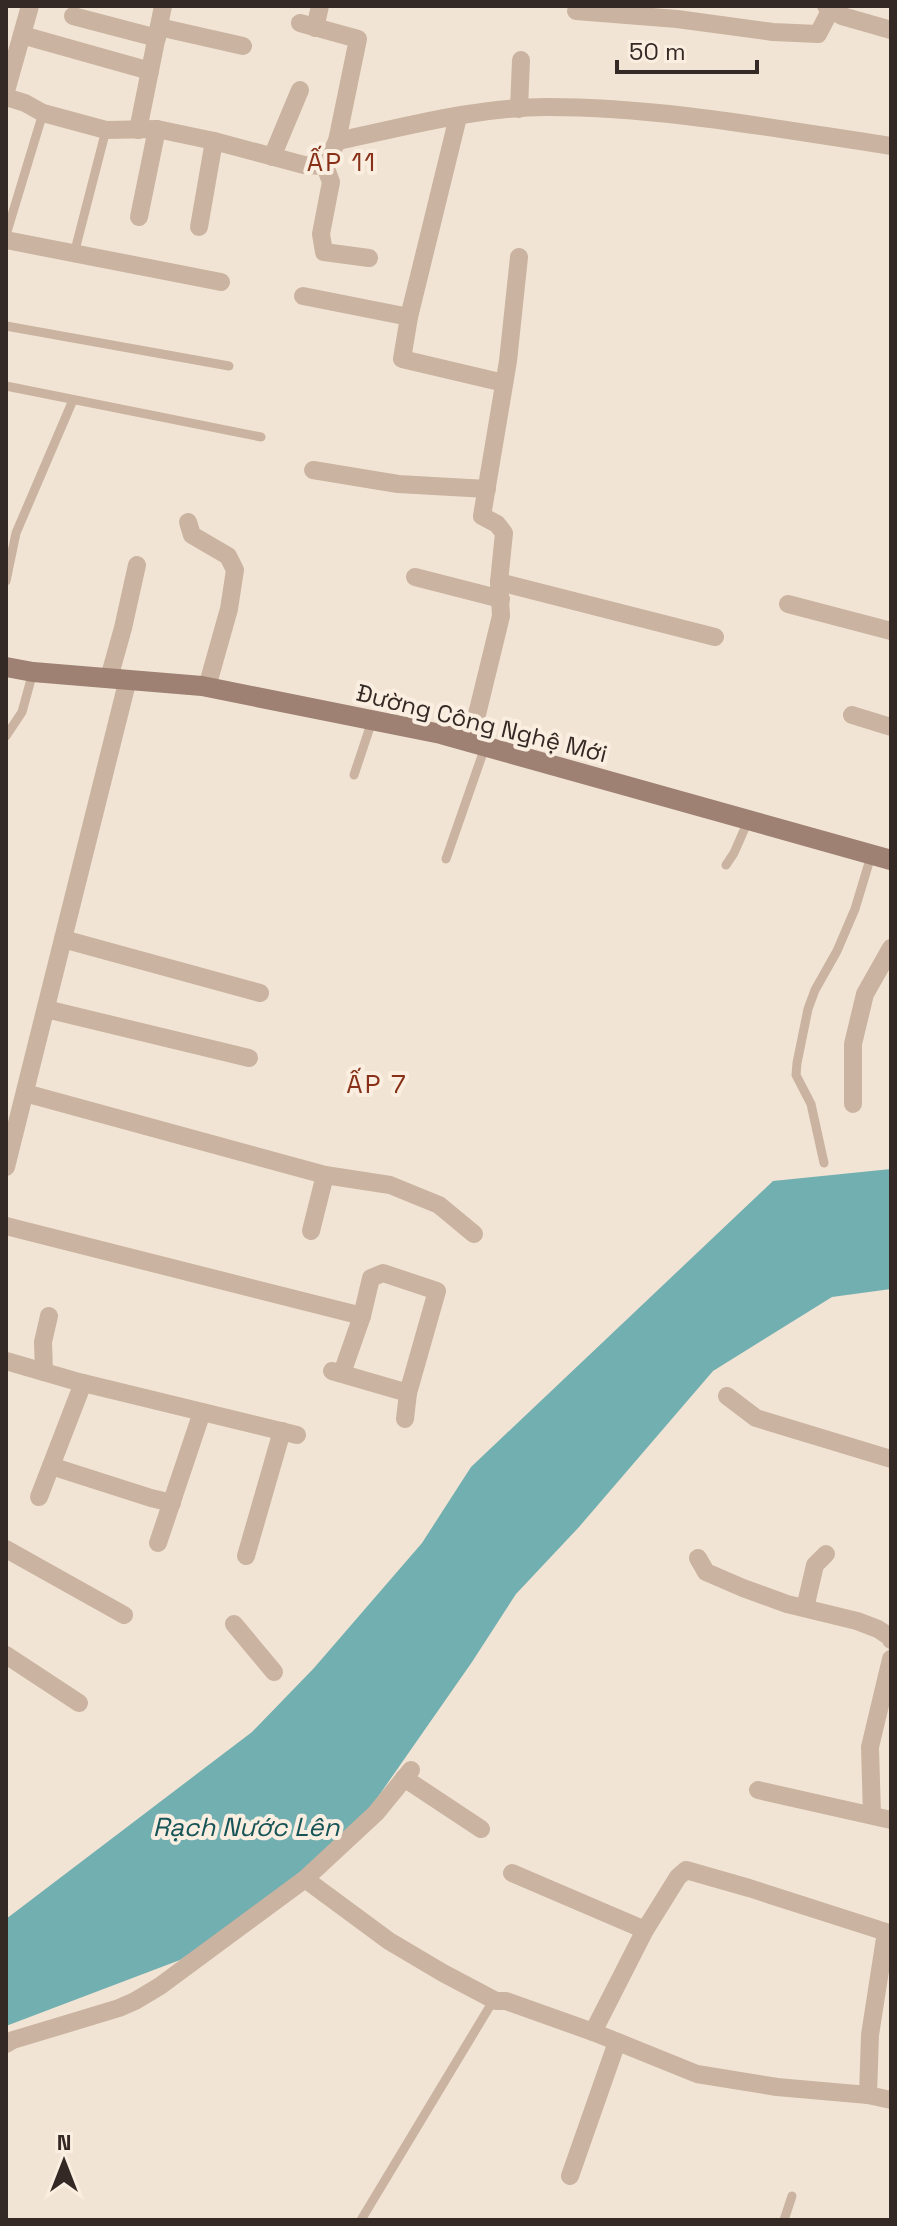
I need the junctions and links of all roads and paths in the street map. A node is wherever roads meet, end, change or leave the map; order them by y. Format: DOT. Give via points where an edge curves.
graph roads {
  1 [pos="30,6"];
  2 [pos="163,6"];
  3 [pos="320,6"];
  4 [pos="828,8"];
  5 [pos="576,11"];
  6 [pos="73,16"];
  7 [pos="891,30"];
  8 [pos="158,32"];
  9 [pos="22,35"];
  10 [pos="243,46"];
  11 [pos="521,60"];
  12 [pos="150,71"];
  13 [pos="300,90"];
  14 [pos="6,94"];
  15 [pos="519,109"];
  16 [pos="43,113"];
  17 [pos="458,117"];
  18 [pos="157,129"];
  19 [pos="106,130"];
  20 [pos="138,130"];
  21 [pos="214,141"];
  22 [pos="337,141"];
  23 [pos="891,146"];
  24 [pos="272,157"];
  25 [pos="325,166"];
  26 [pos="139,217"];
  27 [pos="199,227"];
  28 [pos="6,238"];
  29 [pos="74,254"];
  30 [pos="519,257"];
  31 [pos="369,258"];
  32 [pos="221,282"];
  33 [pos="303,296"];
  34 [pos="409,317"];
  35 [pos="6,326"];
  36 [pos="229,366"];
  37 [pos="504,383"];
  38 [pos="6,386"];
  39 [pos="73,400"];
  40 [pos="261,437"];
  41 [pos="313,470"];
  42 [pos="487,489"];
  43 [pos="188,522"];
  44 [pos="137,565"];
  45 [pos="415,577"];
  46 [pos="6,581"];
  47 [pos="500,590"];
  48 [pos="788,604"];
  49 [pos="891,631"];
  50 [pos="715,637"];
  51 [pos="6,667"];
  52 [pos="33,672"];
  53 [pos="118,679"];
  54 [pos="207,687"];
  55 [pos="852,715"];
  56 [pos="372,721"];
  57 [pos="891,727"];
  58 [pos="6,736"];
  59 [pos="477,745"];
  60 [pos="354,775"];
  61 [pos="748,821"];
  62 [pos="881,858"];
  63 [pos="446,859"];
  64 [pos="726,865"];
  65 [pos="63,939"];
  66 [pos="891,948"];
  67 [pos="260,993"];
  68 [pos="46,1009"];
  69 [pos="249,1058"];
  70 [pos="25,1093"];
  71 [pos="853,1104"];
  72 [pos="824,1163"];
  73 [pos="6,1167"];
  74 [pos="325,1175"];
  75 [pos="6,1226"];
  76 [pos="311,1231"];
  77 [pos="474,1234"];
  78 [pos="49,1316"];
  79 [pos="362,1316"];
  80 [pos="6,1361"];
  81 [pos="44,1372"];
  82 [pos="83,1383"];
  83 [pos="408,1393"];
  84 [pos="727,1396"];
  85 [pos="202,1412"];
  86 [pos="405,1419"];
  87 [pos="891,1459"];
  88 [pos="51,1466"];
  89 [pos="39,1497"];
  90 [pos="172,1503"];
  91 [pos="158,1543"];
  92 [pos="6,1549"];
  93 [pos="826,1554"];
  94 [pos="246,1556"];
  95 [pos="698,1558"];
  96 [pos="805,1608"];
  97 [pos="124,1615"];
  98 [pos="234,1624"];
  99 [pos="891,1640"];
  100 [pos="6,1655"];
  101 [pos="891,1659"];
  102 [pos="274,1672"];
  103 [pos="79,1703"];
  104 [pos="758,1790"];
  105 [pos="872,1815"];
  106 [pos="891,1820"];
  107 [pos="481,1829"];
  108 [pos="512,1873"];
  109 [pos="305,1879"];
  110 [pos="645,1930"];
  111 [pos="888,1932"];
  112 [pos="496,2001"];
  113 [pos="593,2032"];
  114 [pos="617,2042"];
  115 [pos="6,2044"];
  116 [pos="868,2095"];
  117 [pos="891,2100"];
  118 [pos="570,2176"];
  119 [pos="792,2196"];
  120 [pos="361,2220"];
  121 [pos="784,2220"];
  1 -- 9 [label="street"];
  2 -- 8 [label="street"];
  3 -- 22 [label="street" via="307,25 358,39"];
  4 -- 5 [label="street" via="818,34"];
  4 -- 7 [label="street"];
  6 -- 8 [label="street"];
  8 -- 10 [label="street"];
  8 -- 12 [label="street"];
  9 -- 12 [label="street"];
  9 -- 14 [label="street"];
  11 -- 15 [label="street"];
  12 -- 20 [label="street"];
  13 -- 24 [label="street"];
  14 -- 16 [label="street"];
  15 -- 17 [label="street"];
  15 -- 23 [label="street" via="663,113"];
  16 -- 19 [label="street"];
  16 -- 28 [label="lane"];
  17 -- 22 [label="street"];
  17 -- 34 [label="street"];
  18 -- 20 [label="street"];
  18 -- 21 [label="street"];
  18 -- 26 [label="street"];
  19 -- 20 [label="street"];
  19 -- 29 [label="lane"];
  21 -- 24 [label="street"];
  21 -- 27 [label="street"];
  22 -- 25 [label="street"];
  24 -- 25 [label="street"];
  25 -- 31 [label="street" via="331,182 321,234 324,252"];
  28 -- 29 [label="street"];
  29 -- 32 [label="street"];
  30 -- 37 [label="street"];
  33 -- 34 [label="street"];
  34 -- 37 [label="street" via="402,359"];
  35 -- 36 [label="lane"];
  37 -- 42 [label="street"];
  38 -- 39 [label="lane"];
  39 -- 40 [label="lane"];
  39 -- 46 [label="lane" via="16,533"];
  41 -- 42 [label="street" via="398,484"];
  42 -- 47 [label="street" via="482,516 504,533"];
  43 -- 54 [label="street" via="192,535 228,556 235,570"];
  44 -- 53 [label="street"];
  45 -- 47 [label="street"];
  47 -- 50 [label="street"];
  47 -- 59 [label="street" via="501,616"];
  48 -- 49 [label="street"];
  51 -- 52 [label="street, Đường Công Nghệ Mới"];
  52 -- 53 [label="street, Đường Công Nghệ Mới"];
  52 -- 58 [label="lane" via="22,712"];
  53 -- 54 [label="street, Đường Công Nghệ Mới"];
  53 -- 65 [label="street"];
  54 -- 56 [label="street, Đường Công Nghệ Mới"];
  55 -- 57 [label="street"];
  56 -- 59 [label="street, Đường Công Nghệ Mới"];
  56 -- 60 [label="lane"];
  59 -- 61 [label="street, Đường Công Nghệ Mới"];
  59 -- 63 [label="lane"];
  61 -- 62 [label="street, Đường Công Nghệ Mới"];
  61 -- 64 [label="lane"];
  62 -- 72 [label="lane" via="815,990 797,1063 796,1075 811,1104"];
  65 -- 67 [label="street"];
  65 -- 68 [label="street"];
  66 -- 71 [label="street" via="865,994 853,1044"];
  68 -- 69 [label="street"];
  68 -- 70 [label="street"];
  70 -- 73 [label="street"];
  70 -- 74 [label="street"];
  74 -- 76 [label="street"];
  74 -- 77 [label="street" via="390,1185 439,1205"];
  75 -- 79 [label="street"];
  78 -- 81 [label="street"];
  79 -- 83 [label="street" via="337,1372"];
  79 -- 83 [label="street" via="371,1278 383,1273 437,1291"];
  80 -- 81 [label="street"];
  81 -- 82 [label="street"];
  82 -- 85 [label="street"];
  82 -- 88 [label="street"];
  83 -- 86 [label="street"];
  84 -- 87 [label="street" via="756,1418"];
  85 -- 90 [label="street"];
  85 -- 94 [label="street" via="289,1433"];
  88 -- 89 [label="street"];
  88 -- 90 [label="street"];
  90 -- 91 [label="street"];
  92 -- 97 [label="street"];
  93 -- 96 [label="street" via="815,1565"];
  95 -- 96 [label="street" via="706,1572"];
  96 -- 99 [label="street" via="857,1621"];
  98 -- 102 [label="street"];
  100 -- 103 [label="street"];
  101 -- 105 [label="street" via="870,1747"];
  104 -- 105 [label="street"];
  105 -- 106 [label="street"];
  107 -- 109 [label="street" via="408,1774 376,1813"];
  108 -- 110 [label="street"];
  109 -- 112 [label="street" via="389,1941"];
  109 -- 115 [label="street" via="135,2001"];
  110 -- 111 [label="street" via="686,1870"];
  110 -- 113 [label="street"];
  111 -- 116 [label="street" via="870,2035"];
  112 -- 113 [label="street"];
  112 -- 120 [label="lane"];
  113 -- 114 [label="street"];
  114 -- 116 [label="street" via="697,2074"];
  114 -- 118 [label="street"];
  116 -- 117 [label="street"];
  119 -- 121 [label="lane"];
}
